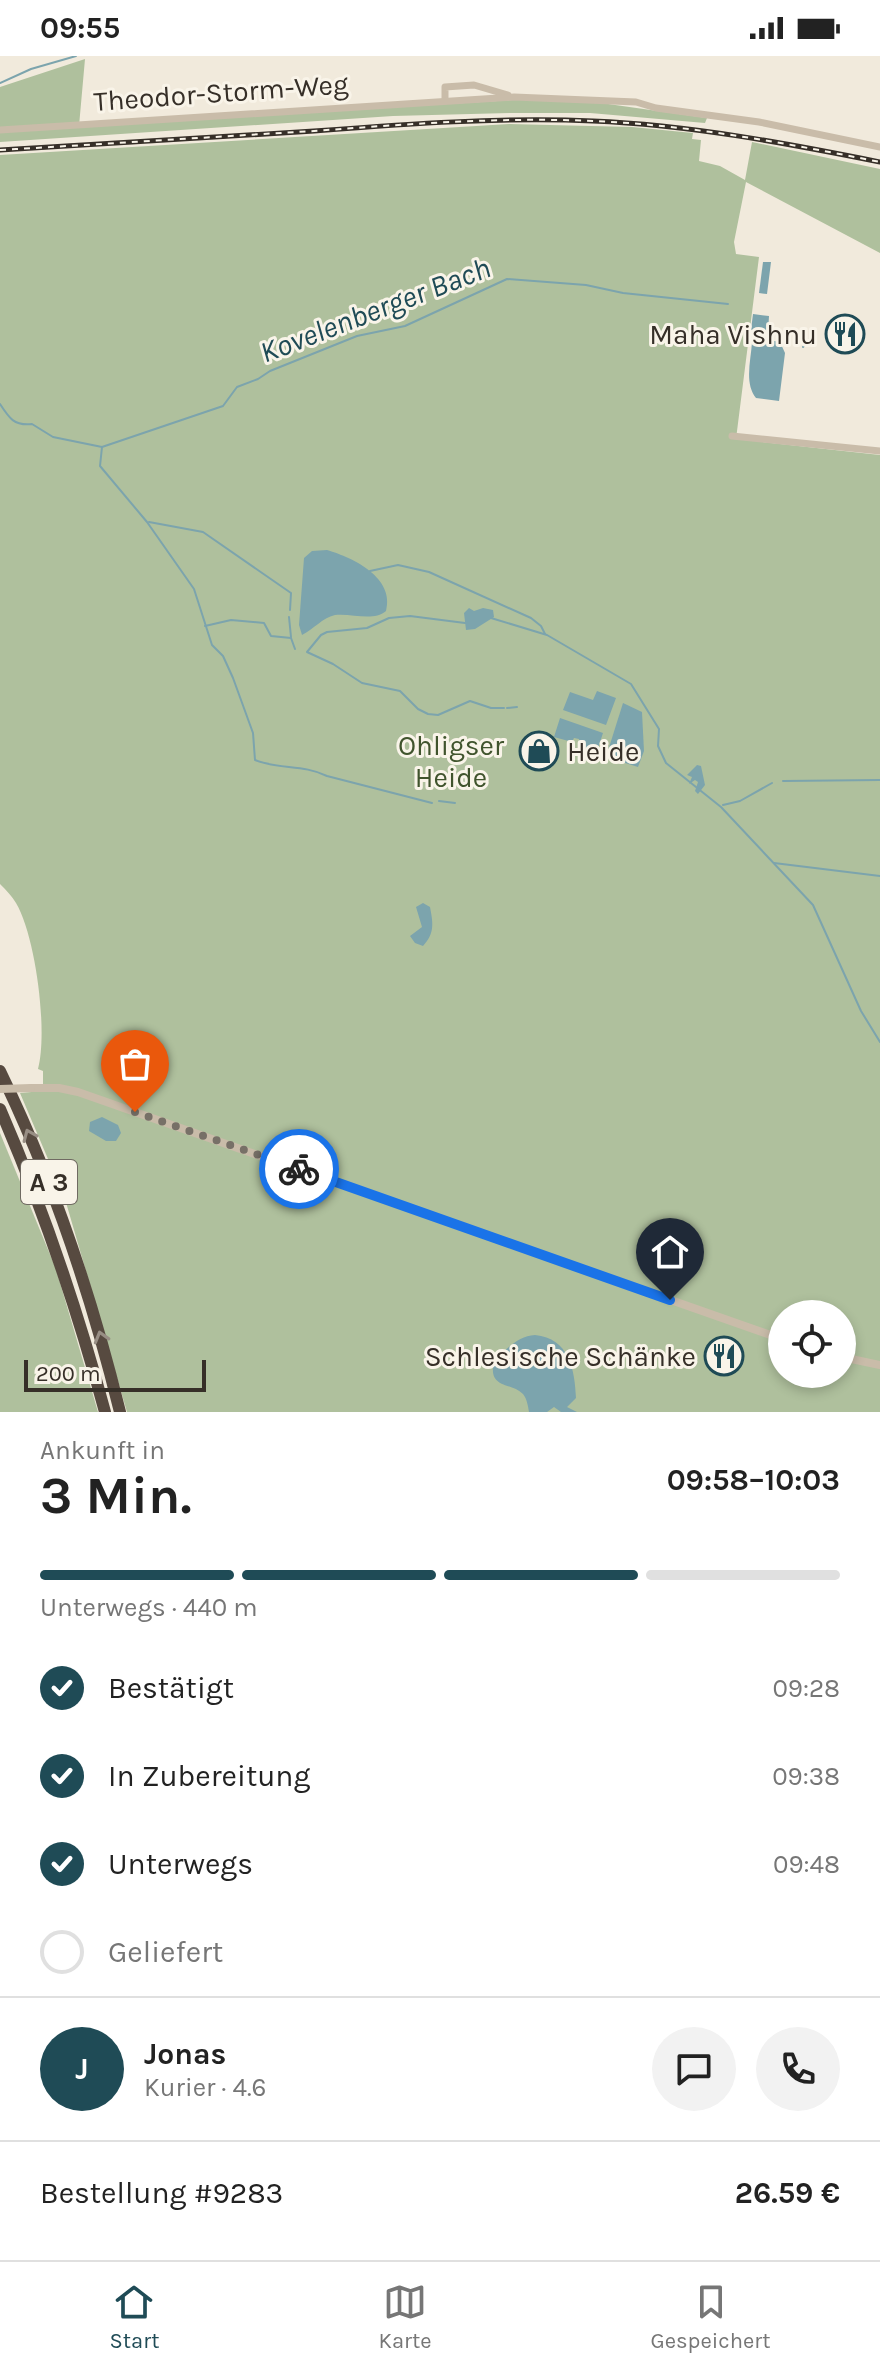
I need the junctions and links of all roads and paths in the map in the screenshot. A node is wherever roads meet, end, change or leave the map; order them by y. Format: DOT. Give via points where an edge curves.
graph roads {
  1 [pos="514,97"];
  2 [pos="445,100"];
  3 [pos="0,130"];
  4 [pos="880,147"];
  5 [pos="732,436"];
  6 [pos="880,451"];
  7 [pos="3,1068"];
  8 [pos="0,1089"];
  9 [pos="0,1109"];
  10 [pos="768,1334"];
  11 [pos="856,1360"];
  12 [pos="880,1365"];
  13 [pos="105,1412"];
  14 [pos="120,1412"];
  1 -- 2 [label="street, Theodor-Storm-Weg"];
  1 -- 2 [label="street, Theodor-Storm-Weg" via="474,85 445,87"];
  1 -- 4 [label="street, Theodor-Storm-Weg" via="636,102"];
  2 -- 3 [label="street, Theodor-Storm-Weg"];
  5 -- 6 [label="street"];
  14 -- 7 [label="highway, A 3, one-way" via="55,1195"];
  8 -- 10 [label="street, bridge" via="59,1088 92,1097"];
  9 -- 13 [label="highway, A 3" via="44,1215"];
  11 -- 12 [label="street"];
}
